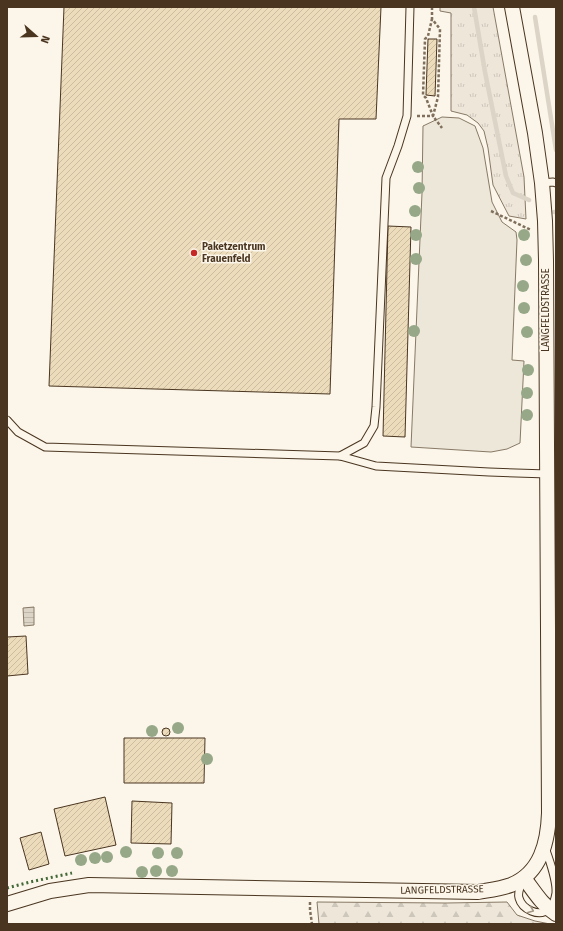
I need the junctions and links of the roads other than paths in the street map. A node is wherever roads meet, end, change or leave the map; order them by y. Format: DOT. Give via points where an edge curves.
graph roads {
  1 [pos="410,7"];
  2 [pos="512,7"];
  3 [pos="549,183"];
  4 [pos="7,420"];
  5 [pos="340,456"];
  6 [pos="548,474"];
  7 [pos="552,637"];
  8 [pos="544,847"];
  9 [pos="524,878"];
  10 [pos="7,904"];
  11 [pos="552,912"];
  1 -- 5 [label="lane" via="407,116 386,178 374,426 364,444"];
  2 -- 3 [label="street, LANGFELDSTRASSE" via="535,133"];
  3 -- 6 [label="street, LANGFELDSTRASSE" via="545,221"];
  4 -- 5 [label="lane" via="18,432 45,447"];
  5 -- 6 [label="lane" via="376,466"];
  6 -- 7 [label="street, LANGFELDSTRASSE"];
  7 -- 8 [label="street, LANGFELDSTRASSE" via="549,827"];
  8 -- 9 [label="street, LANGFELDSTRASSE" via="539,860"];
  8 -- 11 [label="lane" via="556,891"];
  9 -- 10 [label="street, LANGFELDSTRASSE" via="512,884 478,892 89,885 50,891"];
  9 -- 11 [label="street"];
}
